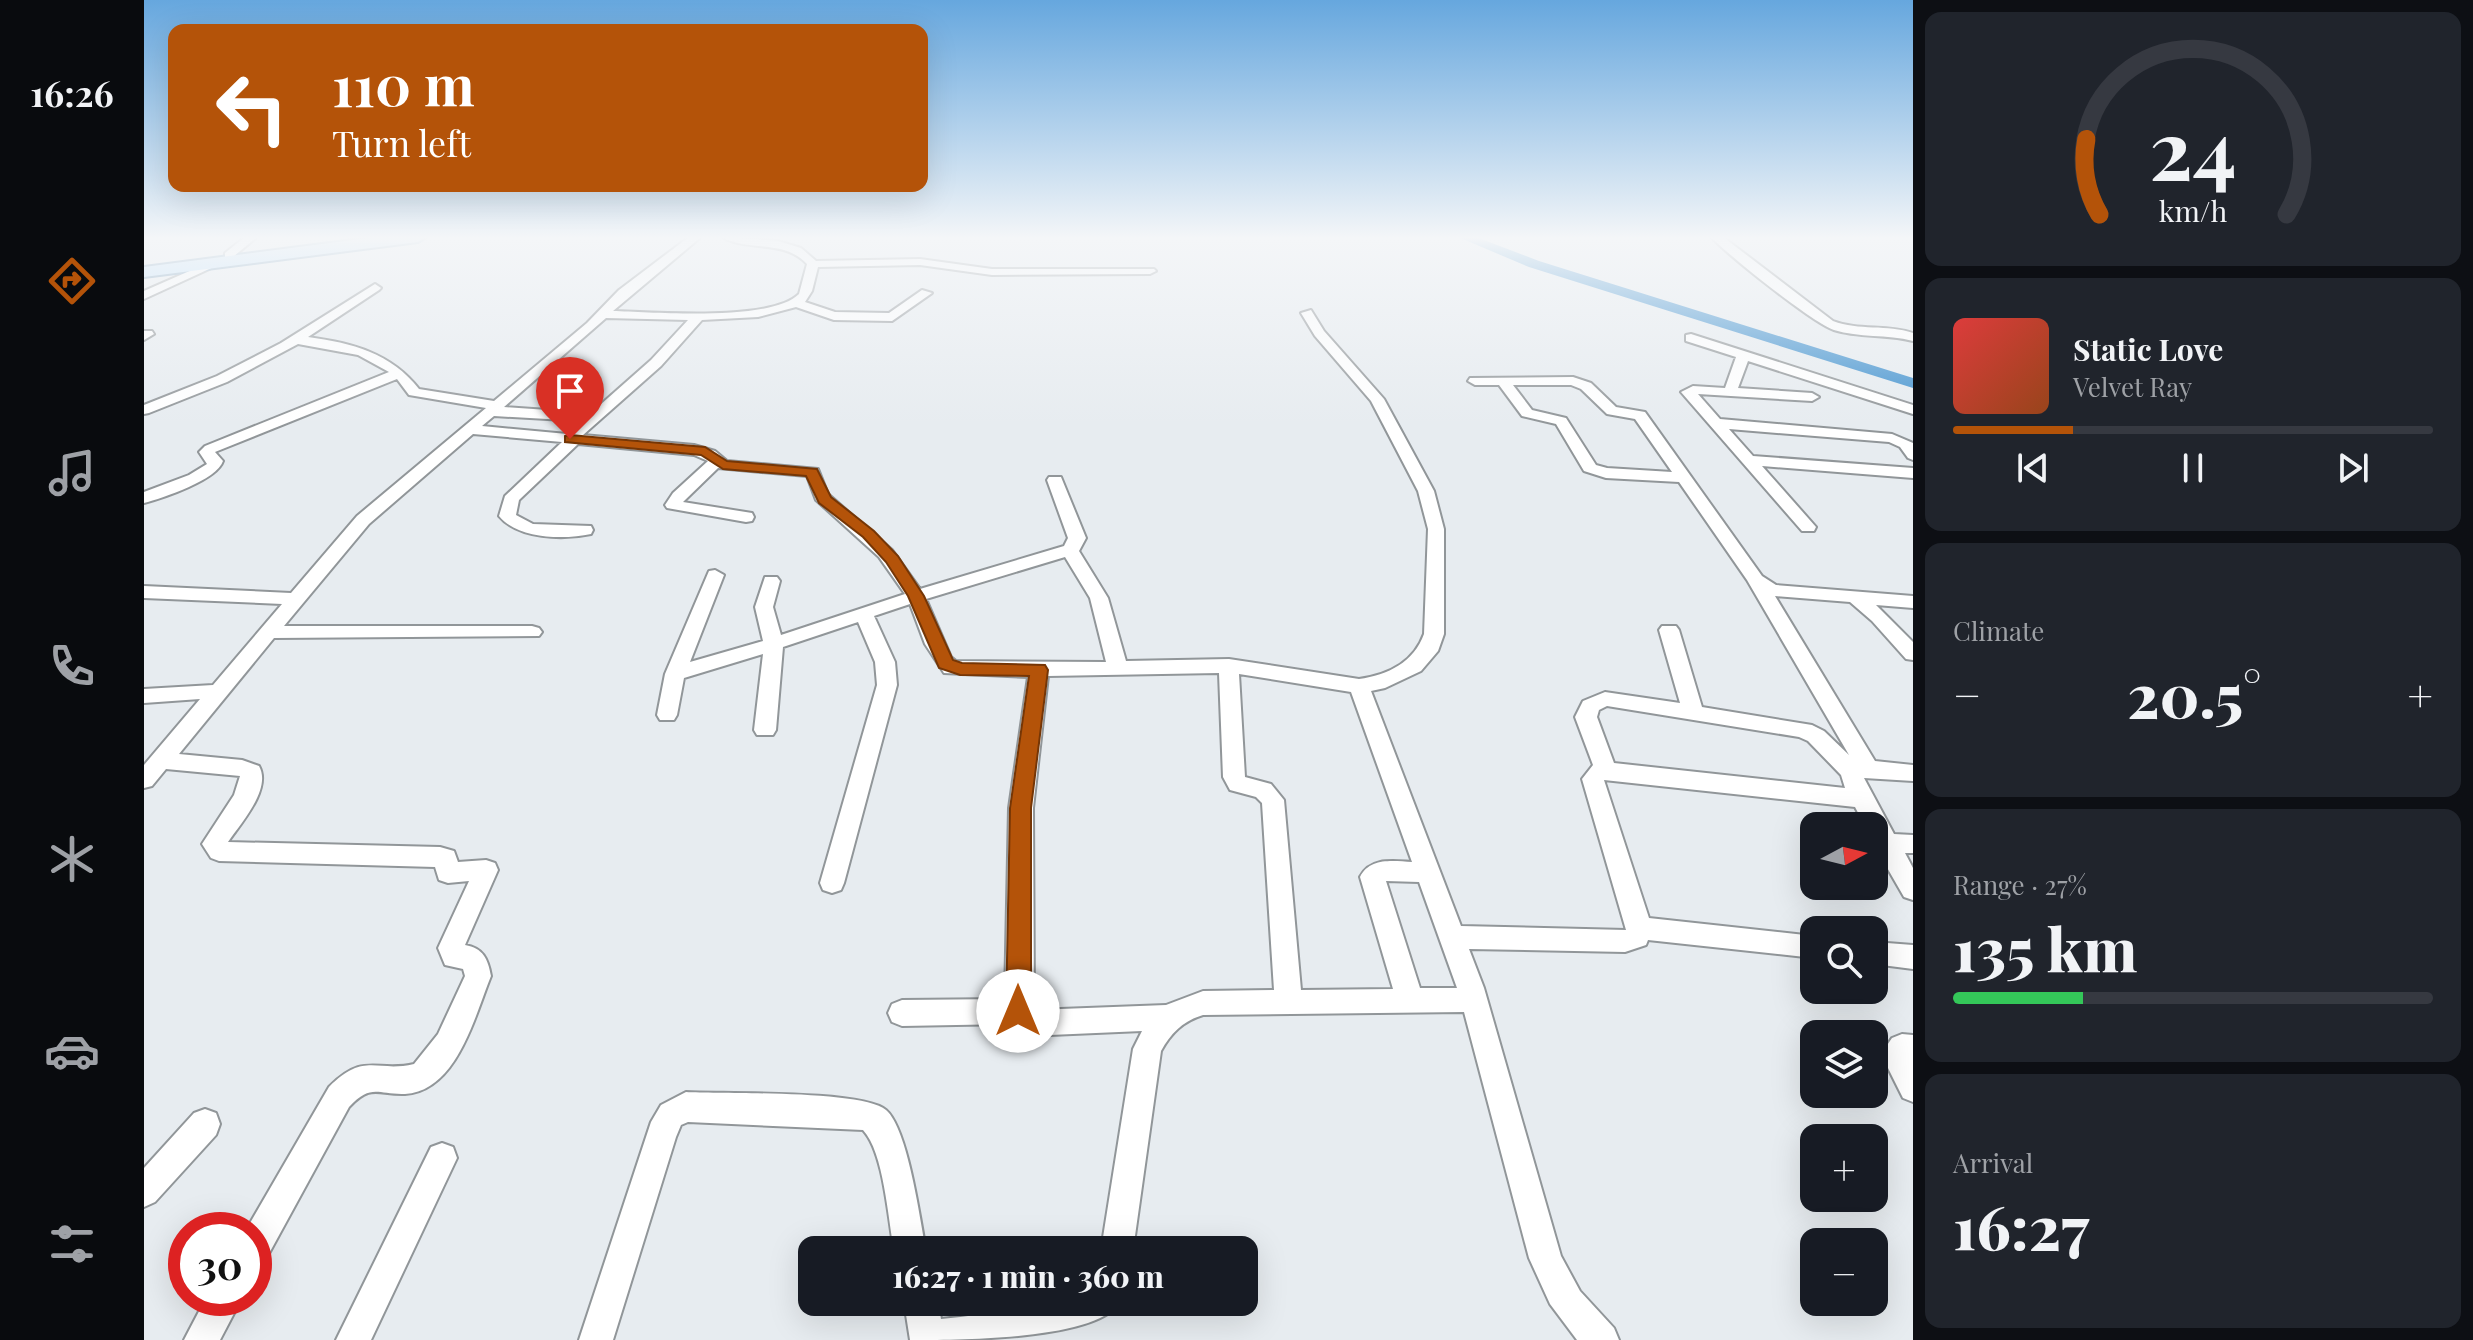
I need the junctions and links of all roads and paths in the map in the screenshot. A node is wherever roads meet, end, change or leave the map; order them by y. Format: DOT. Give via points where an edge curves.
graph roads {
  1 [pos="357,300"];
  2 [pos="617,300"];
  3 [pos="799,300"];
  4 [pos="918,300"];
  5 [pos="1797,300"];
  6 [pos="796,303"];
  7 [pos="1307,313"];
  8 [pos="603,314"];
  9 [pos="698,317"];
  10 [pos="1913,337"];
  11 [pos="1691,338"];
  12 [pos="296,340"];
  13 [pos="1676,347"];
  14 [pos="1741,360"];
  15 [pos="400,373"];
  16 [pos="1475,381"];
  17 [pos="1503,381"];
  18 [pos="1731,396"];
  19 [pos="1812,397"];
  20 [pos="495,408"];
  21 [pos="144,410"];
  22 [pos="1913,410"];
  23 [pos="593,417"];
  24 [pos="1714,423"];
  25 [pos="469,429"];
  26 [pos="572,439"];
  27 [pos="1913,455"];
  28 [pos="1747,460"];
  29 [pos="717,461"];
  30 [pos="1912,474"];
  31 [pos="1683,477"];
  32 [pos="1055,480"];
  33 [pos="144,498"];
  34 [pos="746,517"];
  35 [pos="1808,527"];
  36 [pos="585,530"];
  37 [pos="1070,550"];
  38 [pos="715,575"];
  39 [pos="1756,580"];
  40 [pos="771,581"];
  41 [pos="144,592"];
  42 [pos="916,596"];
  43 [pos="1855,597"];
  44 [pos="299,599"];
  45 [pos="1913,602"];
  46 [pos="864,614"];
  47 [pos="1669,630"];
  48 [pos="272,632"];
  49 [pos="532,632"];
  50 [pos="774,644"];
  51 [pos="1913,654"];
  52 [pos="1229,666"];
  53 [pos="1118,668"];
  54 [pos="1039,670"];
  55 [pos="675,674"];
  56 [pos="1359,686"];
  57 [pos="221,691"];
  58 [pos="144,696"];
  59 [pos="1693,712"];
  60 [pos="667,715"];
  61 [pos="765,730"];
  62 [pos="161,760"];
  63 [pos="1606,770"];
  64 [pos="1860,771"];
  65 [pos="1913,773"];
  66 [pos="144,780"];
  67 [pos="1861,799"];
  68 [pos="1868,812"];
  69 [pos="1888,843"];
  70 [pos="1913,844"];
  71 [pos="1888,848"];
  72 [pos="1428,872"];
  73 [pos="832,883"];
  74 [pos="1913,890"];
  75 [pos="1639,928"];
  76 [pos="1452,937"];
  77 [pos="1800,945"];
  78 [pos="1888,954"];
  79 [pos="1913,957"];
  80 [pos="1474,1000"];
  81 [pos="1410,1001"];
  82 [pos="1288,1002"];
  83 [pos="1018,1011"];
  84 [pos="902,1013"];
  85 [pos="1171,1017"];
  86 [pos="1913,1048"];
  87 [pos="1913,1088"];
  88 [pos="205,1124"];
  89 [pos="442,1158"];
  90 [pos="144,1191"];
  91 [pos="272,1215"];
  92 [pos="907,1236"];
  93 [pos="1119,1236"];
  94 [pos="215,1316"];
  95 [pos="923,1316"];
  96 [pos="1077,1316"];
  97 [pos="927,1339"];
  98 [pos="201,1340"];
  99 [pos="353,1340"];
  100 [pos="596,1340"];
  101 [pos="1602,1340"];
  1 -- 12 [label="street"];
  2 -- 8 [label="street"];
  3 -- 6 [label="street"];
  4 -- 6 [label="street" via="892,317 834,316"];
  5 -- 10 [label="street" via="1842,329"];
  6 -- 9 [label="street"];
  7 -- 56 [label="street" via="1377,399 1426,491 1436,529 1434,634 1428,651 1403,672"];
  8 -- 9 [label="street"];
  8 -- 20 [label="street"];
  9 -- 23 [label="street" via="656,363"];
  11 -- 14 [label="street"];
  12 -- 15 [label="street" via="356,349"];
  12 -- 21 [label="street" via="222,379"];
  13 -- 14 [label="street"];
  14 -- 18 [label="street"];
  14 -- 22 [label="street"];
  15 -- 20 [label="street" via="414,392"];
  15 -- 33 [label="street" via="210,449 214,466"];
  16 -- 17 [label="street"];
  17 -- 31 [label="street" via="1527,413 1561,421 1590,468"];
  17 -- 31 [label="street" via="1581,382 1612,411 1640,415"];
  18 -- 19 [label="street"];
  18 -- 24 [label="street" via="1688,392"];
  20 -- 23 [label="street"];
  20 -- 25 [label="street"];
  23 -- 26 [label="street"];
  24 -- 27 [label="street" via="1754,421 1892,438 1906,444"];
  24 -- 28 [label="street"];
  25 -- 26 [label="street"];
  25 -- 44 [label="street" via="363,520"];
  26 -- 29 [label="street" via="705,452"];
  26 -- 36 [label="street" via="511,499 507,516 526,528"];
  28 -- 30 [label="street"];
  28 -- 35 [label="street"];
  29 -- 34 [label="street" via="673,505"];
  29 -- 42 [label="street" via="812,472 820,495 885,551"];
  31 -- 39 [label="street"];
  32 -- 37 [label="street" via="1077,538"];
  37 -- 42 [label="street"];
  37 -- 53 [label="street" via="1099,598"];
  38 -- 55 [label="street"];
  39 -- 43 [label="street" via="1771,590"];
  39 -- 64 [label="street"];
  40 -- 50 [label="street" via="763,614"];
  41 -- 44 [label="street"];
  42 -- 46 [label="street"];
  42 -- 54 [label="street" via="951,668"];
  43 -- 45 [label="street"];
  43 -- 51 [label="street"];
  44 -- 48 [label="street"];
  46 -- 50 [label="street"];
  46 -- 73 [label="street" via="885,662 887,685"];
  47 -- 59 [label="street"];
  48 -- 49 [label="street"];
  48 -- 57 [label="street"];
  50 -- 55 [label="street"];
  50 -- 61 [label="street"];
  52 -- 53 [label="street"];
  52 -- 56 [label="street"];
  52 -- 82 [label="street" via="1234,777 1273,800"];
  53 -- 54 [label="street"];
  54 -- 83 [label="street" via="1021,808"];
  55 -- 60 [label="street"];
  56 -- 72 [label="street"];
  57 -- 58 [label="street"];
  57 -- 62 [label="street"];
  59 -- 63 [label="street" via="1596,701 1586,717"];
  59 -- 64 [label="street" via="1804,730"];
  62 -- 66 [label="street"];
  62 -- 91 [label="street" via="251,772 248,792 214,844 219,851 440,857 455,873 483,868 485,876 451,948 454,957 469,957 476,964 478,976 435,1064 421,1076 403,1080 351,1081"];
  63 -- 67 [label="street"];
  63 -- 75 [label="street" via="1593,779"];
  64 -- 65 [label="street"];
  64 -- 67 [label="street" via="1854,785"];
  67 -- 68 [label="street"];
  69 -- 70 [label="street"];
  71 -- 74 [label="street"];
  72 -- 76 [label="street"];
  72 -- 81 [label="street" via="1382,871 1372,877"];
  75 -- 76 [label="street" via="1637,937 1625,941"];
  75 -- 77 [label="street"];
  76 -- 80 [label="street"];
  78 -- 79 [label="street"];
  80 -- 81 [label="street"];
  80 -- 101 [label="street" via="1545,1258 1579,1321"];
  81 -- 82 [label="street"];
  82 -- 85 [label="street" via="1203,1003"];
  83 -- 84 [label="street"];
  83 -- 85 [label="street" via="1027,1023"];
  85 -- 93 [label="street" via="1159,1026 1147,1049"];
  86 -- 87 [label="street" via="1902,1047 1895,1054"];
  88 -- 90 [label="street"];
  89 -- 99 [label="street"];
  92 -- 100 [label="street" via="889,1154 878,1123 865,1115 686,1107 671,1115 662,1133"];
  94 -- 98 [label="street"];
  95 -- 97 [label="street"];
  96 -- 97 [label="street"];
}
